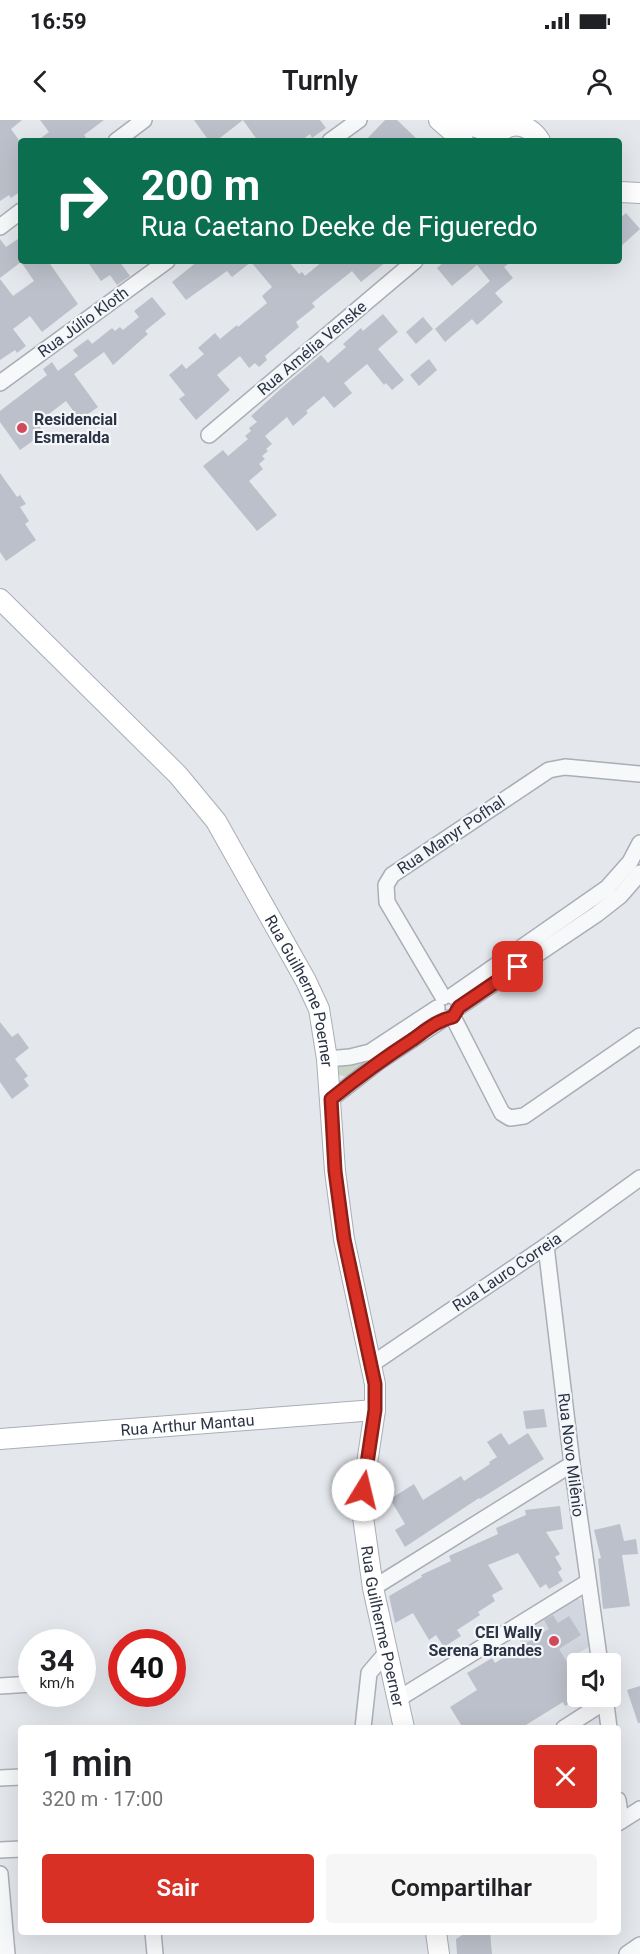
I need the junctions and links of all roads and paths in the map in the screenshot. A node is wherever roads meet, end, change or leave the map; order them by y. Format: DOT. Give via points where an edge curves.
graph roads {
  1 [pos="144,120"];
  2 [pos="359,120"];
  3 [pos="439,120"];
  4 [pos="453,120"];
  5 [pos="497,135"];
  6 [pos="120,138"];
  7 [pos="334,138"];
  8 [pos="460,138"];
  9 [pos="538,138"];
  10 [pos="622,192"];
  11 [pos="640,193"];
  12 [pos="18,213"];
  13 [pos="0,227"];
  14 [pos="163,264"];
  15 [pos="411,264"];
  16 [pos="0,383"];
  17 [pos="209,435"];
  18 [pos="0,599"];
  19 [pos="640,774"];
  20 [pos="640,843"];
  21 [pos="640,873"];
  22 [pos="448,1007"];
  23 [pos="640,1036"];
  24 [pos="327,1059"];
  25 [pos="331,1099"];
  26 [pos="640,1178"];
  27 [pos="546,1246"];
  28 [pos="372,1364"];
  29 [pos="375,1410"];
  30 [pos="0,1439"];
  31 [pos="572,1464"];
  32 [pos="588,1582"];
  33 [pos="373,1588"];
  34 [pos="387,1652"];
  35 [pos="598,1653"];
  36 [pos="18,1685"];
  37 [pos="0,1686"];
  38 [pos="398,1699"];
  39 [pos="594,1707"];
  40 [pos="606,1707"];
  41 [pos="363,1725"];
  42 [pos="403,1725"];
  43 [pos="568,1725"];
  44 [pos="609,1725"];
  45 [pos="18,1777"];
  46 [pos="0,1778"];
  47 [pos="640,1809"];
  48 [pos="621,1821"];
  49 [pos="18,1849"];
  50 [pos="0,1850"];
  51 [pos="0,1874"];
  52 [pos="153,1935"];
  53 [pos="436,1935"];
  54 [pos="640,1945"];
  55 [pos="7,1954"];
  56 [pos="155,1954"];
  57 [pos="439,1954"];
  58 [pos="627,1954"];
  1 -- 6 [label="street"];
  2 -- 7 [label="street"];
  3 -- 8 [label="street"];
  4 -- 5 [label="street"];
  5 -- 9 [label="street" via="512,125 526,127"];
  10 -- 11 [label="street"];
  12 -- 13 [label="street"];
  14 -- 16 [label="street, Rua Júlio Kloth"];
  15 -- 17 [label="street, Rua Amélia Venske"];
  18 -- 24 [label="street, Rua Guilherme Poerner" via="178,775 216,821 306,981 319,1009"];
  19 -- 22 [label="street, Rua Manyr Pofhal" via="565,767 549,770 392,874 386,885 387,902"];
  20 -- 22 [label="street" via="630,862 607,888"];
  21 -- 22 [label="street" via="597,914"];
  22 -- 23 [label="street, Rua Manyr Pofhal" via="502,1113 510,1118 524,1116"];
  22 -- 24 [label="street" via="370,1053"];
  22 -- 25 [label="street"];
  24 -- 25 [label="street, Rua Guilherme Poerner"];
  25 -- 28 [label="street, Rua Guilherme Poerner" via="344,1239"];
  26 -- 27 [label="street, Rua Lauro Correia"];
  27 -- 28 [label="street, Rua Lauro Correia"];
  27 -- 31 [label="street, Rua Novo Milênio"];
  28 -- 29 [label="street, Rua Guilherme Poerner"];
  29 -- 30 [label="street, Rua Arthur Mantau"];
  29 -- 33 [label="street, Rua Guilherme Poerner" via="363,1490"];
  31 -- 32 [label="street, Rua Novo Milênio"];
  31 -- 33 [label="street"];
  32 -- 35 [label="street, Rua Novo Milênio"];
  32 -- 38 [label="street"];
  33 -- 34 [label="street, Rua Guilherme Poerner"];
  34 -- 38 [label="street, Rua Guilherme Poerner"];
  34 -- 41 [label="street" via="369,1673"];
  36 -- 37 [label="street"];
  38 -- 42 [label="street, Rua Guilherme Poerner"];
  39 -- 43 [label="street"];
  40 -- 44 [label="street"];
  45 -- 46 [label="street"];
  47 -- 48 [label="street"];
  49 -- 50 [label="street"];
  51 -- 55 [label="street"];
  52 -- 56 [label="street"];
  53 -- 57 [label="street"];
  54 -- 58 [label="street"];
}
